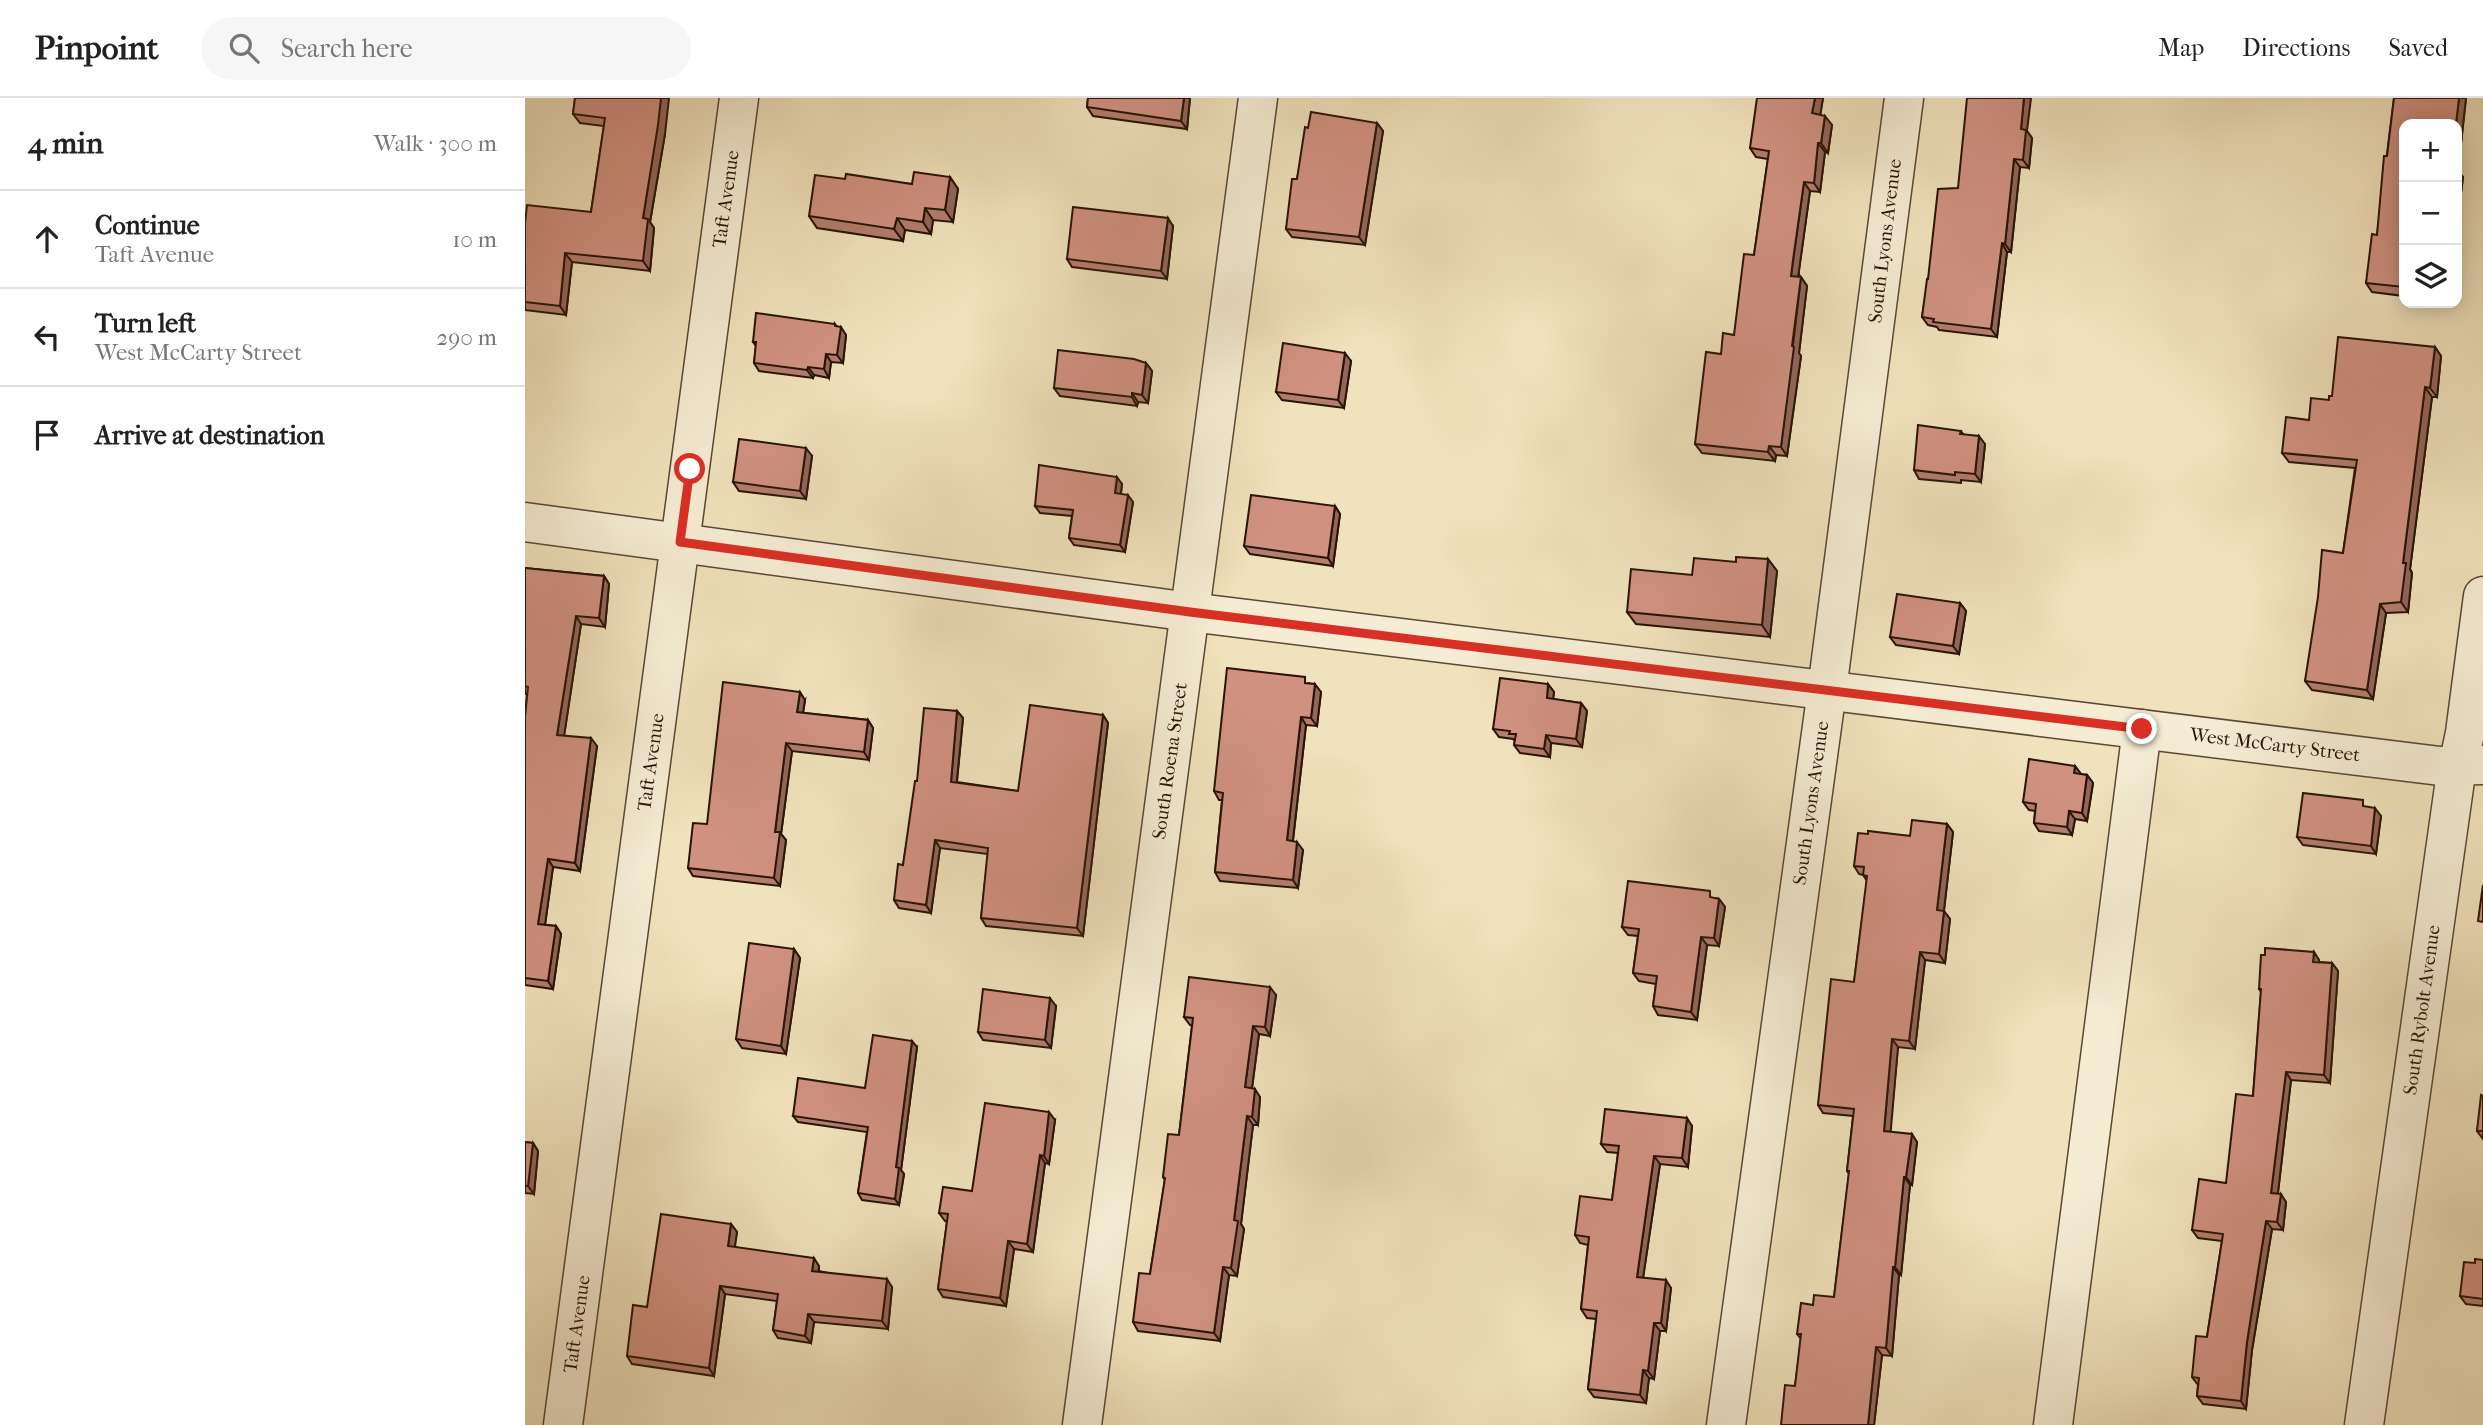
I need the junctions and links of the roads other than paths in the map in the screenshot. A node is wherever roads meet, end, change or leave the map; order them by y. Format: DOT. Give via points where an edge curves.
graph roads {
  1 [pos="739,98"];
  2 [pos="1258,98"];
  3 [pos="1904,98"];
  4 [pos="525,522"];
  5 [pos="680,542"];
  6 [pos="2483,596"];
  7 [pos="1190,612"];
  8 [pos="1827,690"];
  9 [pos="2142,729"];
  10 [pos="2471,765"];
  11 [pos="563,1425"];
  12 [pos="1082,1425"];
  13 [pos="1726,1425"];
  14 [pos="2053,1425"];
  15 [pos="2364,1425"];
  1 -- 5 [label="street, Taft Avenue"];
  2 -- 7 [label="street, South Roena Street"];
  3 -- 8 [label="street, South Lyons Avenue"];
  4 -- 5 [label="street, West McCarty Street"];
  5 -- 7 [label="street, West McCarty Street"];
  5 -- 11 [label="street, Taft Avenue"];
  6 -- 10 [label="street, South Rybolt Avenue"];
  7 -- 8 [label="street, West McCarty Street"];
  7 -- 12 [label="street, South Roena Street"];
  8 -- 9 [label="street, West McCarty Street"];
  8 -- 13 [label="street, South Lyons Avenue"];
  9 -- 10 [label="street, West McCarty Street" via="2440,766"];
  9 -- 14 [label="street"];
  10 -- 15 [label="street, South Rybolt Avenue" via="2390,1232"];
}
